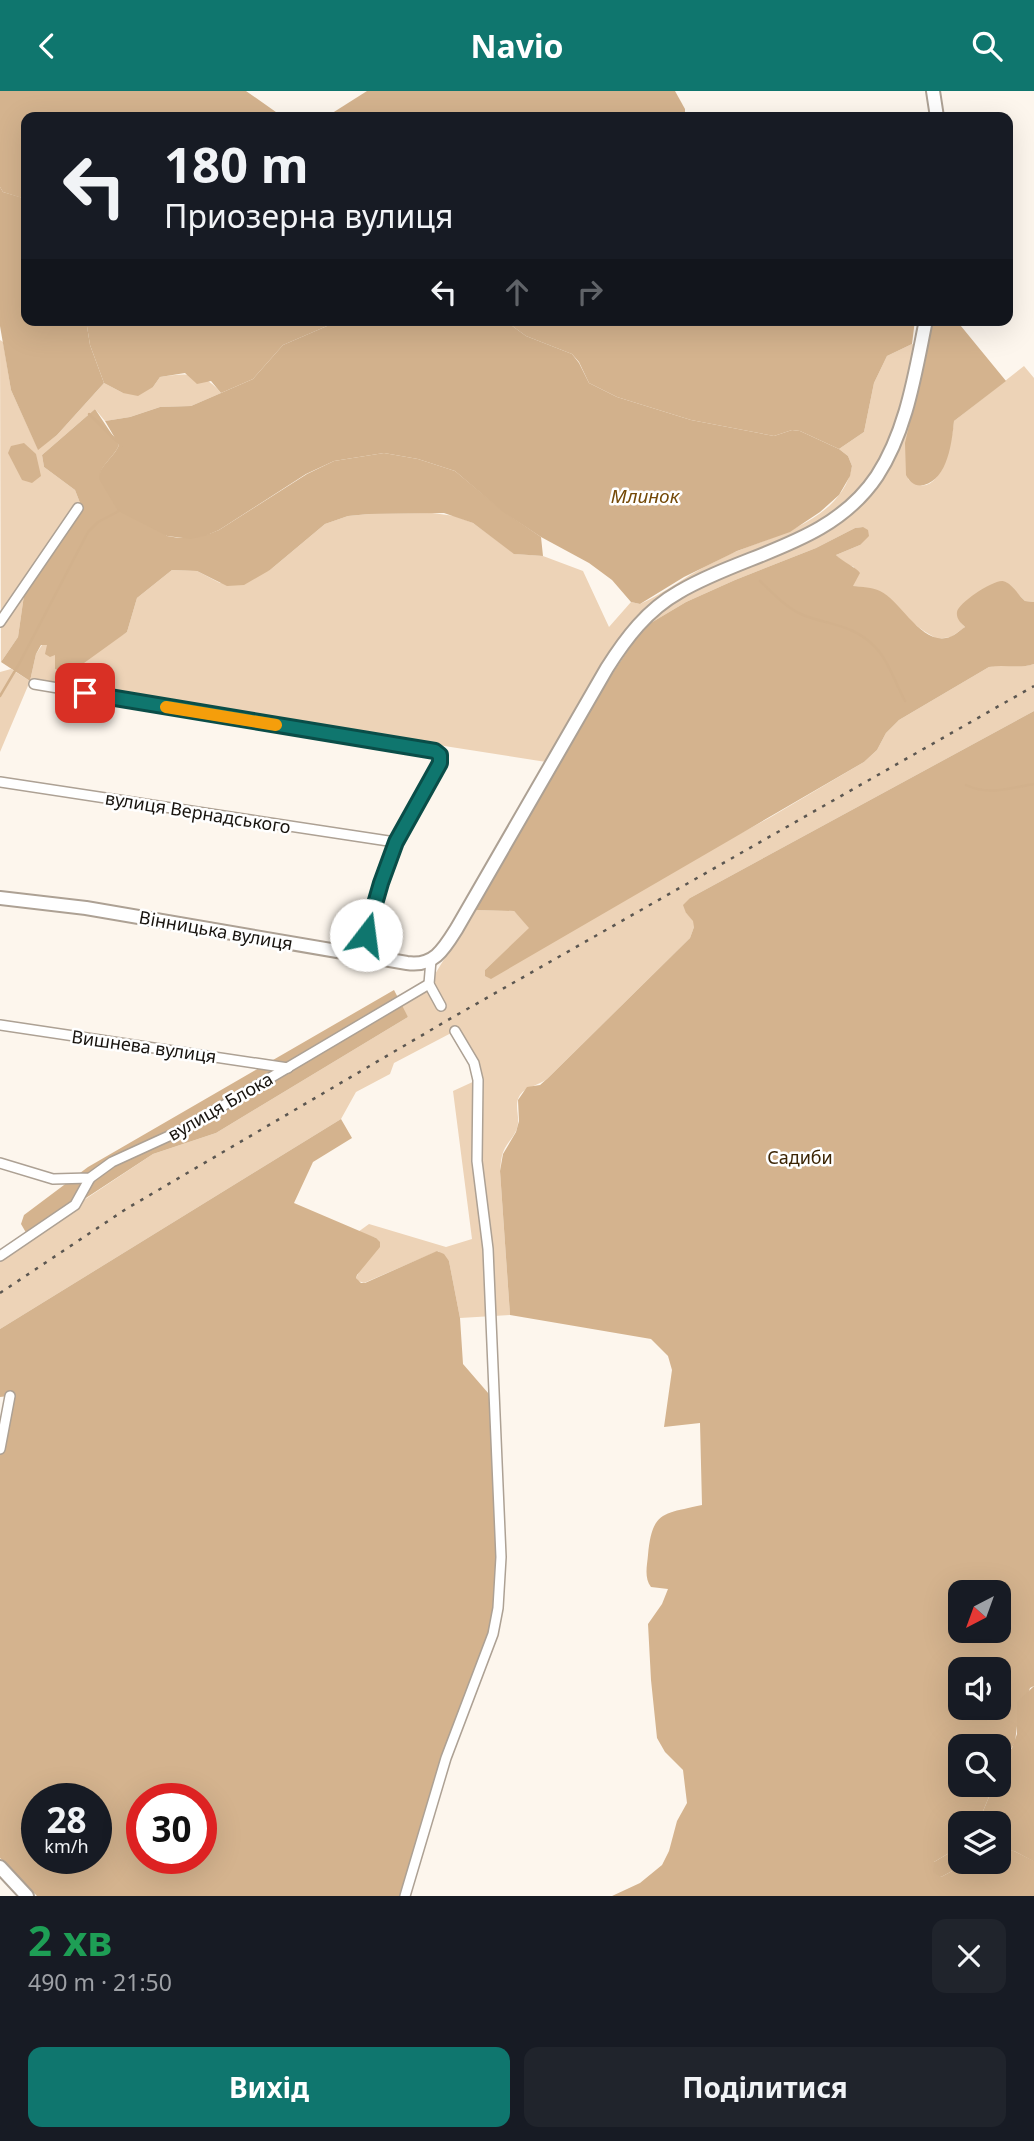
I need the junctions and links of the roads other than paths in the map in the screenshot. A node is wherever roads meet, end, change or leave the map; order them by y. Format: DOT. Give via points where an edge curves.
graph roads {
  1 [pos="933,91"];
  2 [pos="936,112"];
  3 [pos="925,326"];
  4 [pos="78,508"];
  5 [pos="0,622"];
  6 [pos="34,684"];
  7 [pos="0,782"];
  8 [pos="396,842"];
  9 [pos="0,898"];
  10 [pos="361,955"];
  11 [pos="431,960"];
  12 [pos="429,984"];
  13 [pos="441,1006"];
  14 [pos="0,1025"];
  15 [pos="455,1031"];
  16 [pos="288,1067"];
  17 [pos="0,1163"];
  18 [pos="90,1178"];
  19 [pos="0,1256"];
  20 [pos="10,1396"];
  21 [pos="0,1449"];
  22 [pos="0,1867"];
  23 [pos="27,1896"];
  24 [pos="405,1896"];
  1 -- 2 [label="street"];
  3 -- 11 [label="street" via="902,425 870,486 845,512 813,534 690,586 636,626 574,723 457,928"];
  4 -- 5 [label="street"];
  6 -- 8 [label="street" via="435,751 440,763"];
  7 -- 8 [label="street, вулиця Вернадського"];
  8 -- 10 [label="street"];
  9 -- 10 [label="street, Вінницька вулиця" via="86,908"];
  10 -- 11 [label="street, Вінницька вулиця" via="418,964"];
  11 -- 12 [label="street"];
  12 -- 13 [label="street"];
  12 -- 16 [label="street, вулиця Блока"];
  14 -- 16 [label="street, Вишнева вулиця"];
  15 -- 24 [label="street" via="474,1063 478,1080 477,1161 488,1249 500,1584 493,1634 446,1758"];
  16 -- 18 [label="street, вулиця Блока"];
  17 -- 18 [label="street" via="53,1179"];
  18 -- 19 [label="street" via="75,1205"];
  20 -- 21 [label="street"];
  22 -- 23 [label="street"];
}
